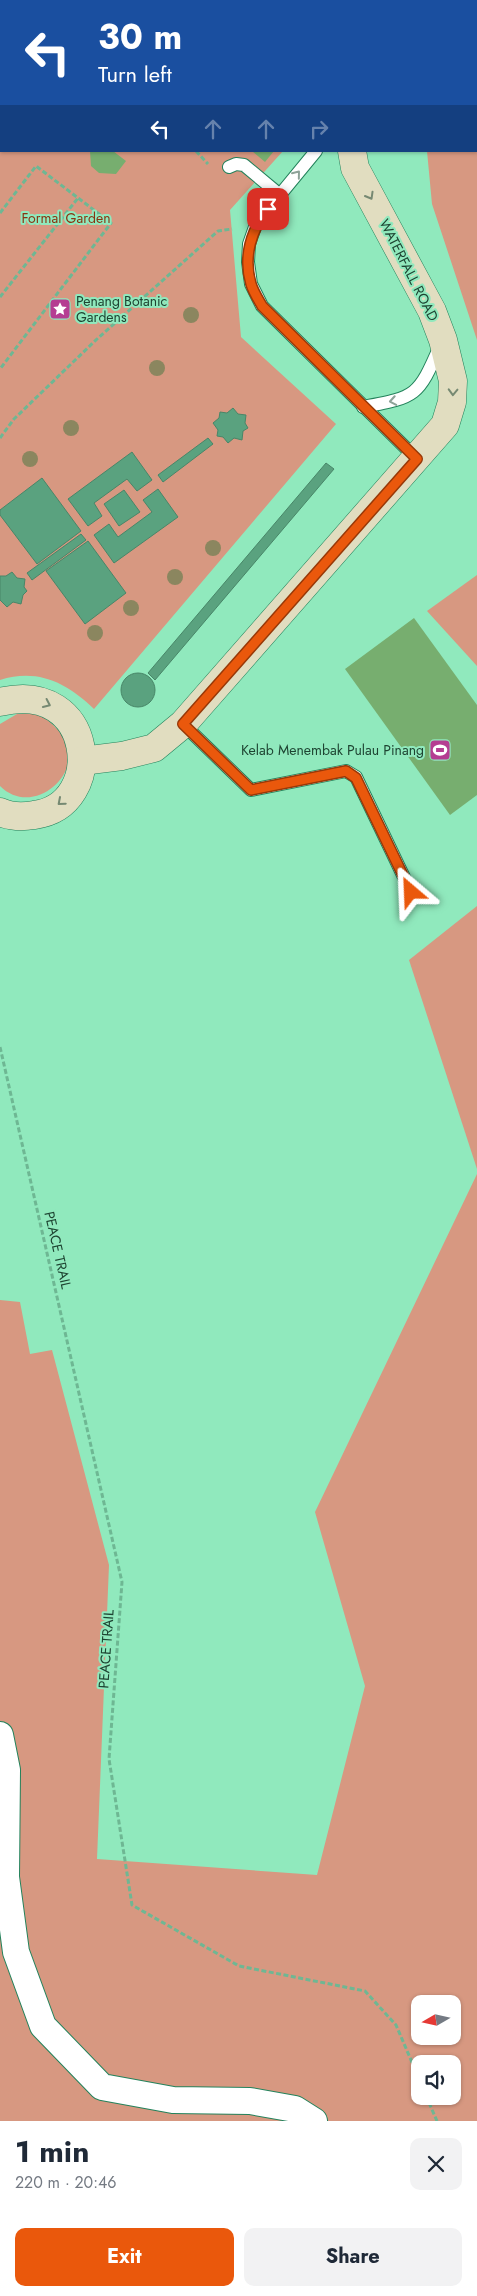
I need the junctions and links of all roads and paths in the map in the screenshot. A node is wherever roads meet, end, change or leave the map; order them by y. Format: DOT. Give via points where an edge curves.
graph roads {
  1 [pos="315,152"];
  2 [pos="352,152"];
  3 [pos="229,167"];
  4 [pos="280,195"];
  5 [pos="78,198"];
  6 [pos="0,213"];
  7 [pos="256,224"];
  8 [pos="0,297"];
  9 [pos="443,340"];
  10 [pos="0,369"];
  11 [pos="363,406"];
  12 [pos="0,438"];
  13 [pos="417,459"];
  14 [pos="0,702"];
  15 [pos="183,724"];
  16 [pos="82,761"];
  17 [pos="0,812"];
  18 [pos="411,892"];
  19 [pos="0,1047"];
  20 [pos="0,1735"];
  21 [pos="411,2060"];
  22 [pos="430,2105"];
  23 [pos="314,2121"];
  24 [pos="437,2121"];
  4 -- 1 [label="lane, one-way"];
  2 -- 9 [label="street, WATERFALL ROAD, one-way" via="355,168 432,311"];
  3 -- 4 [label="lane" via="244,165"];
  4 -- 7 [label="lane"];
  5 -- 6 [label="path" via="36,166"];
  5 -- 8 [label="path"];
  5 -- 10 [label="path" via="111,223"];
  7 -- 11 [label="lane" via="248,262 251,284 262,306"];
  7 -- 12 [label="path" via="218,231 97,339 14,419"];
  9 -- 11 [label="lane, one-way" via="427,377 417,390 402,399"];
  9 -- 13 [label="street, WATERFALL ROAD, one-way" via="453,381 452,402 444,425"];
  11 -- 13 [label="lane"];
  13 -- 15 [label="street, WATERFALL ROAD"];
  14 -- 16 [label="street, one-way" via="18,698 38,699 56,708 71,722 80,741"];
  15 -- 16 [label="street, WATERFALL ROAD" via="154,748"];
  15 -- 18 [label="lane" via="251,790 346,771 356,778"];
  16 -- 17 [label="street, one-way" via="79,779 56,807 40,815 22,817"];
  19 -- 21 [label="path, PEACE TRAIL" via="122,1582 110,1759 132,1905 239,1966 365,1991 396,2025"];
  20 -- 23 [label="street" via="7,1770 6,1877 16,1952 43,2026 102,2087 173,2100 250,2101 295,2109"];
  22 -- 24 [label="path"];
}
